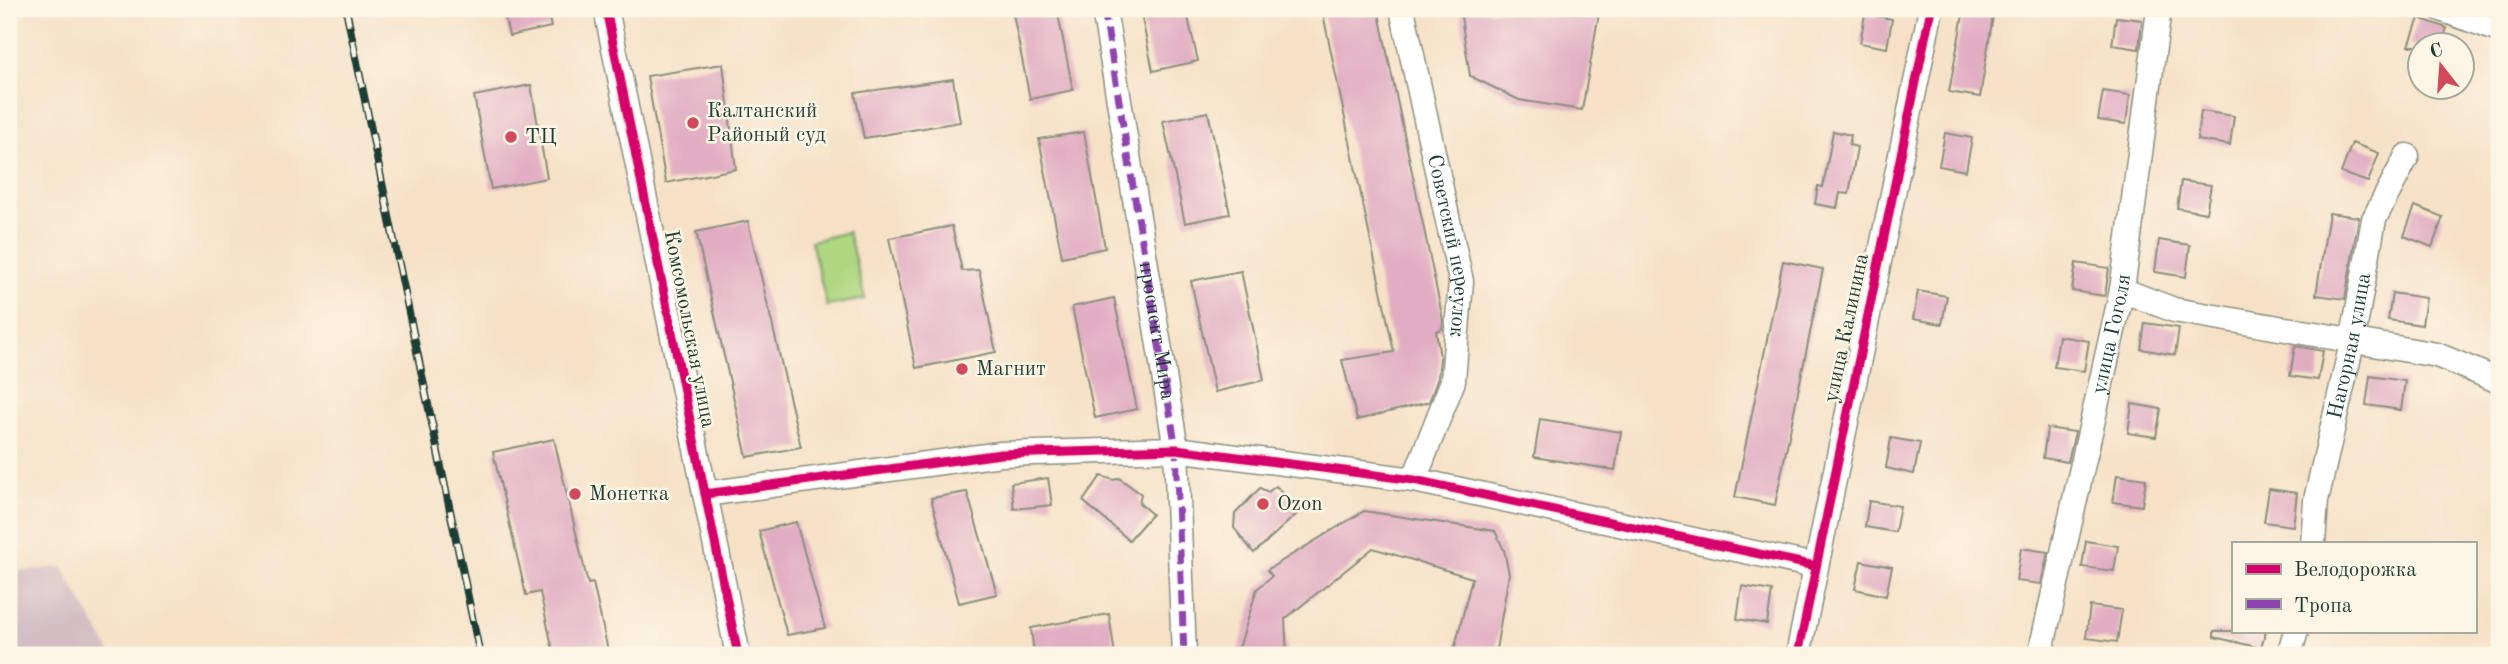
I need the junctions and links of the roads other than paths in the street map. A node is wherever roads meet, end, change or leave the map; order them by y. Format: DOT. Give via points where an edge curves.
graph roads {
  1 [pos="606,9"];
  2 [pos="1104,9"];
  3 [pos="1402,9"];
  4 [pos="1931,9"];
  5 [pos="2159,9"];
  6 [pos="2441,9"];
  7 [pos="2499,30"];
  8 [pos="2407,156"];
  9 [pos="2122,290"];
  10 [pos="2352,343"];
  11 [pos="2499,381"];
  12 [pos="1176,449"];
  13 [pos="1415,480"];
  14 [pos="705,494"];
  15 [pos="2313,542"];
  16 [pos="1815,566"];
  17 [pos="2297,632"];
  18 [pos="738,655"];
  19 [pos="1184,655"];
  20 [pos="1798,655"];
  21 [pos="2040,655"];
  22 [pos="2289,655"];
  1 -- 14 [label="street, Комсомольская улица"];
  2 -- 12 [label="street, проспект Мира"];
  3 -- 13 [label="street, Советский переулок" via="1461,281 1452,381"];
  4 -- 16 [label="street, улица Калинина"];
  5 -- 9 [label="street, улица Гоголя"];
  6 -- 7 [label="street"];
  8 -- 10 [label="street, Нагорная улица" via="2374,219"];
  9 -- 10 [label="street" via="2174,310 2302,330"];
  9 -- 21 [label="street, улица Гоголя"];
  10 -- 11 [label="street" via="2437,355"];
  10 -- 15 [label="street, Нагорная улица" via="2316,500"];
  12 -- 13 [label="street"];
  12 -- 14 [label="street" via="1001,454"];
  12 -- 19 [label="street, проспект Мира"];
  13 -- 16 [label="street"];
  14 -- 18 [label="street, Комсомольская улица"];
  16 -- 20 [label="street, улица Калинина"];
  17 -- 22 [label="street"];
}
